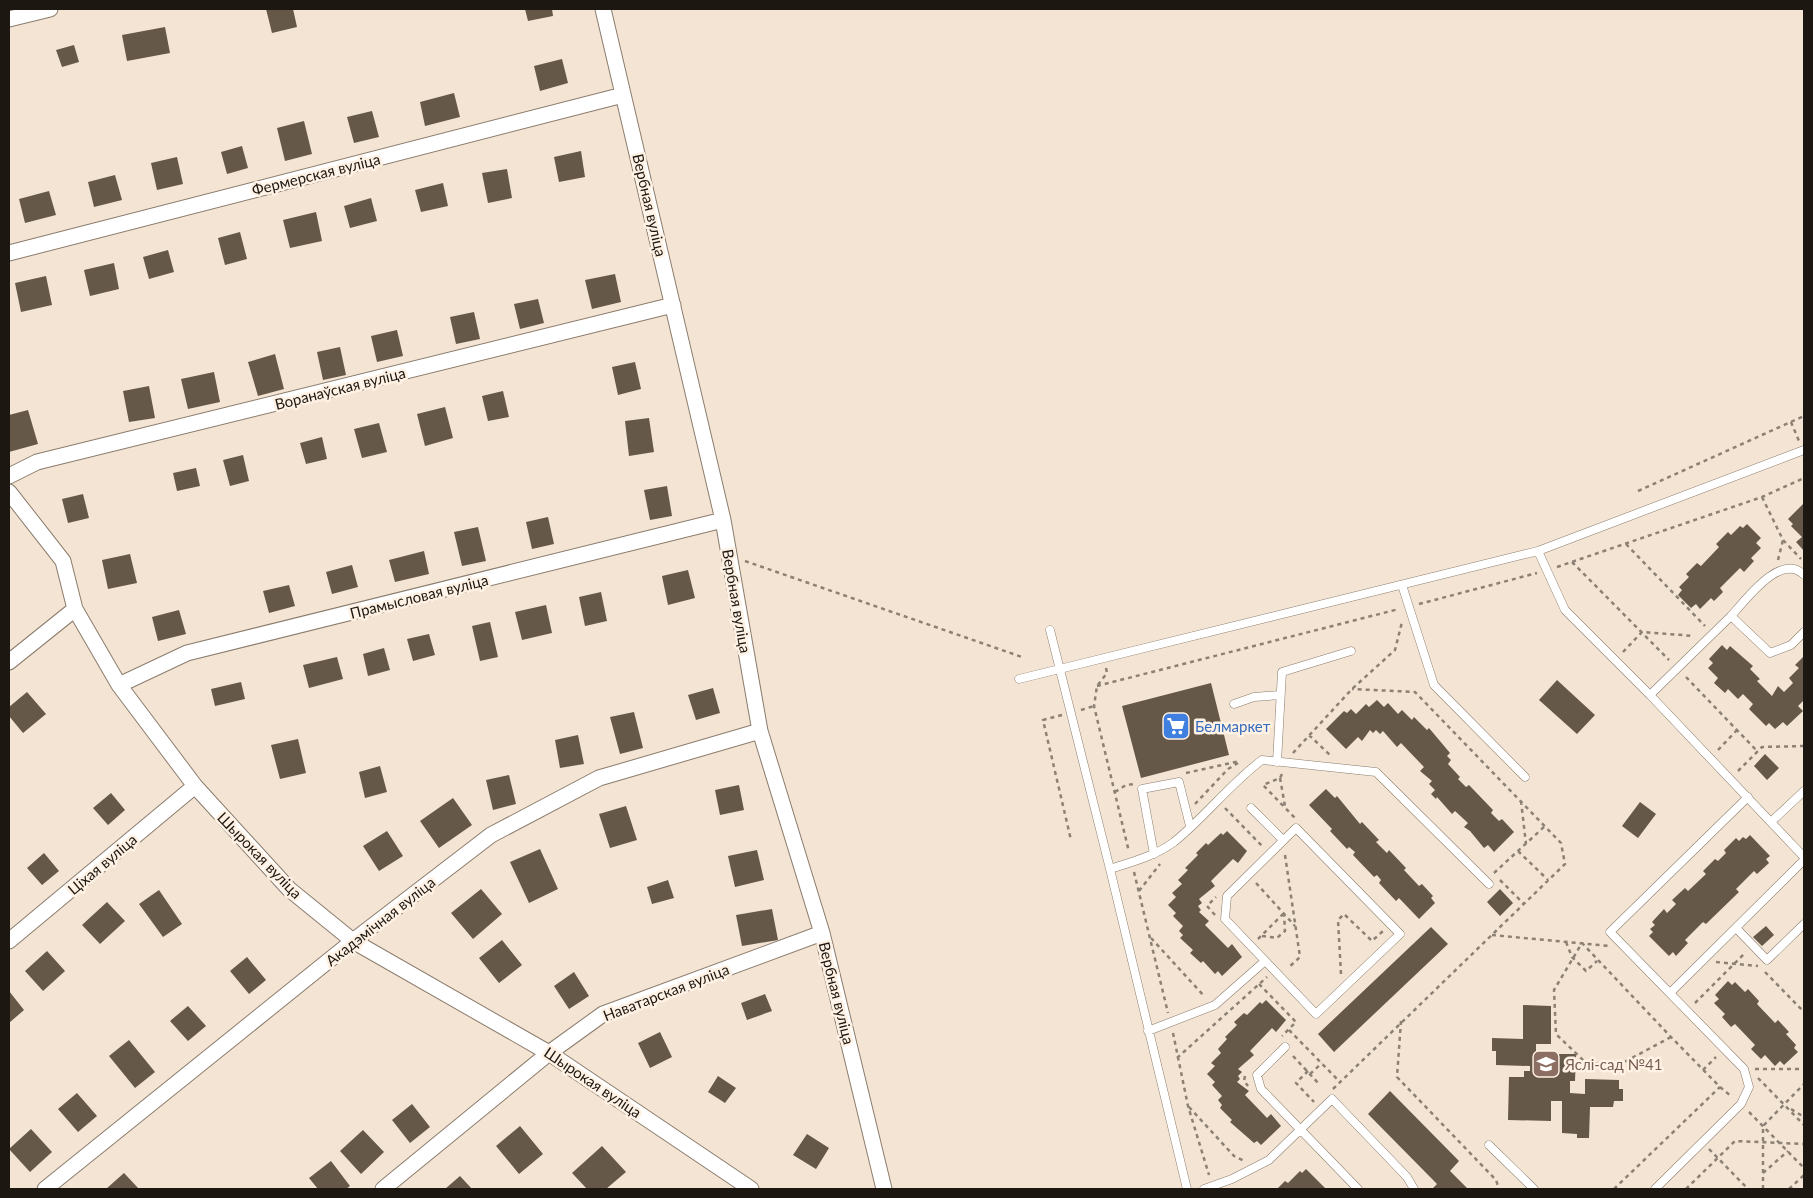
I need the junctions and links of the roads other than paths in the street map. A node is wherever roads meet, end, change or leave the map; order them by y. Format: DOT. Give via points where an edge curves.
graph roads {
  1 [pos="50,9"];
  2 [pos="603,9"];
  3 [pos="9,19"];
  4 [pos="624,95"];
  5 [pos="9,253"];
  6 [pos="673,305"];
  7 [pos="1804,450"];
  8 [pos="9,476"];
  9 [pos="9,492"];
  10 [pos="723,520"];
  11 [pos="1538,551"];
  12 [pos="1804,575"];
  13 [pos="1402,585"];
  14 [pos="75,609"];
  15 [pos="1731,616"];
  16 [pos="1050,630"];
  17 [pos="1804,632"];
  18 [pos="1351,651"];
  19 [pos="9,662"];
  20 [pos="1060,669"];
  21 [pos="1019,679"];
  22 [pos="119,685"];
  23 [pos="1280,695"];
  24 [pos="1650,695"];
  25 [pos="1234,704"];
  26 [pos="760,731"];
  27 [pos="1277,762"];
  28 [pos="1526,777"];
  29 [pos="195,786"];
  30 [pos="1804,791"];
  31 [pos="1748,797"];
  32 [pos="1251,808"];
  33 [pos="1771,822"];
  34 [pos="1190,826"];
  35 [pos="1283,840"];
  36 [pos="1154,854"];
  37 [pos="1804,859"];
  38 [pos="1110,869"];
  39 [pos="1487,882"];
  40 [pos="1804,924"];
  41 [pos="1736,928"];
  42 [pos="822,933"];
  43 [pos="9,941"];
  44 [pos="353,941"];
  45 [pos="1265,961"];
  46 [pos="1670,994"];
  47 [pos="1148,1031"];
  48 [pos="1285,1047"];
  49 [pos="549,1053"];
  50 [pos="1300,1129"];
  51 [pos="1489,1145"];
  52 [pos="743,1187"];
  53 [pos="1355,1188"];
  54 [pos="45,1189"];
  55 [pos="384,1189"];
  56 [pos="884,1189"];
  57 [pos="1187,1189"];
  58 [pos="1204,1189"];
  59 [pos="1414,1189"];
  60 [pos="1534,1189"];
  61 [pos="1655,1189"];
  1 -- 3 [label="street"];
  2 -- 4 [label="street, Вербная вуліца"];
  4 -- 5 [label="street, Фермерская вуліца"];
  4 -- 6 [label="street, Вербная вуліца"];
  6 -- 8 [label="street, Воранаўская вуліца" via="37,462"];
  6 -- 10 [label="street, Вербная вуліца"];
  7 -- 11 [label="lane"];
  9 -- 14 [label="street, Шырокая вуліца" via="63,561"];
  10 -- 22 [label="street, Прамысловая вуліца" via="187,653"];
  10 -- 26 [label="street, Вербная вуліца"];
  11 -- 13 [label="lane"];
  11 -- 24 [label="lane" via="1565,610"];
  12 -- 15 [label="lane" via="1801,571 1786,569 1770,574"];
  13 -- 20 [label="lane"];
  13 -- 28 [label="lane" via="1434,685"];
  14 -- 19 [label="street"];
  14 -- 22 [label="street, Шырокая вуліца"];
  15 -- 17 [label="lane" via="1770,653 1791,645"];
  15 -- 24 [label="lane"];
  16 -- 20 [label="lane"];
  18 -- 23 [label="lane" via="1282,672"];
  20 -- 21 [label="lane"];
  20 -- 38 [label="lane"];
  22 -- 29 [label="street, Шырокая вуліца"];
  23 -- 25 [label="lane" via="1254,696"];
  23 -- 27 [label="lane"];
  24 -- 31 [label="lane"];
  26 -- 42 [label="street, Вербная вуліца"];
  26 -- 44 [label="street, Акадэмічная вуліца" via="600,778 491,835"];
  27 -- 34 [label="lane" via="1262,760"];
  27 -- 39 [label="lane" via="1376,772"];
  29 -- 43 [label="street, Ціхая вуліца"];
  29 -- 44 [label="street, Шырокая вуліца" via="288,889"];
  30 -- 33 [label="lane"];
  31 -- 33 [label="lane"];
  31 -- 46 [label="lane" via="1610,932"];
  32 -- 35 [label="lane"];
  33 -- 37 [label="lane"];
  34 -- 36 [label="lane"];
  34 -- 36 [label="lane" via="1179,782 1142,789"];
  35 -- 45 [label="lane" via="1227,896 1225,919"];
  35 -- 45 [label="lane" via="1296,828 1400,934 1316,1014"];
  36 -- 38 [label="lane"];
  37 -- 41 [label="lane"];
  38 -- 47 [label="lane"];
  40 -- 41 [label="lane" via="1767,960"];
  41 -- 46 [label="lane"];
  42 -- 49 [label="street, Наватарская вуліца" via="603,1014"];
  42 -- 56 [label="street, Вербная вуліца"];
  44 -- 49 [label="street, Шырокая вуліца"];
  44 -- 54 [label="street, Акадэмічная вуліца"];
  45 -- 47 [label="lane" via="1215,1005"];
  46 -- 61 [label="lane" via="1744,1069 1749,1087 1741,1104"];
  47 -- 57 [label="lane"];
  48 -- 50 [label="lane" via="1257,1075 1261,1089"];
  49 -- 52 [label="street, Шырокая вуліца"];
  49 -- 55 [label="street, Наватарская вуліца"];
  50 -- 53 [label="lane"];
  50 -- 58 [label="lane" via="1269,1160"];
  50 -- 59 [label="lane" via="1332,1099"];
  51 -- 60 [label="lane"];
}
